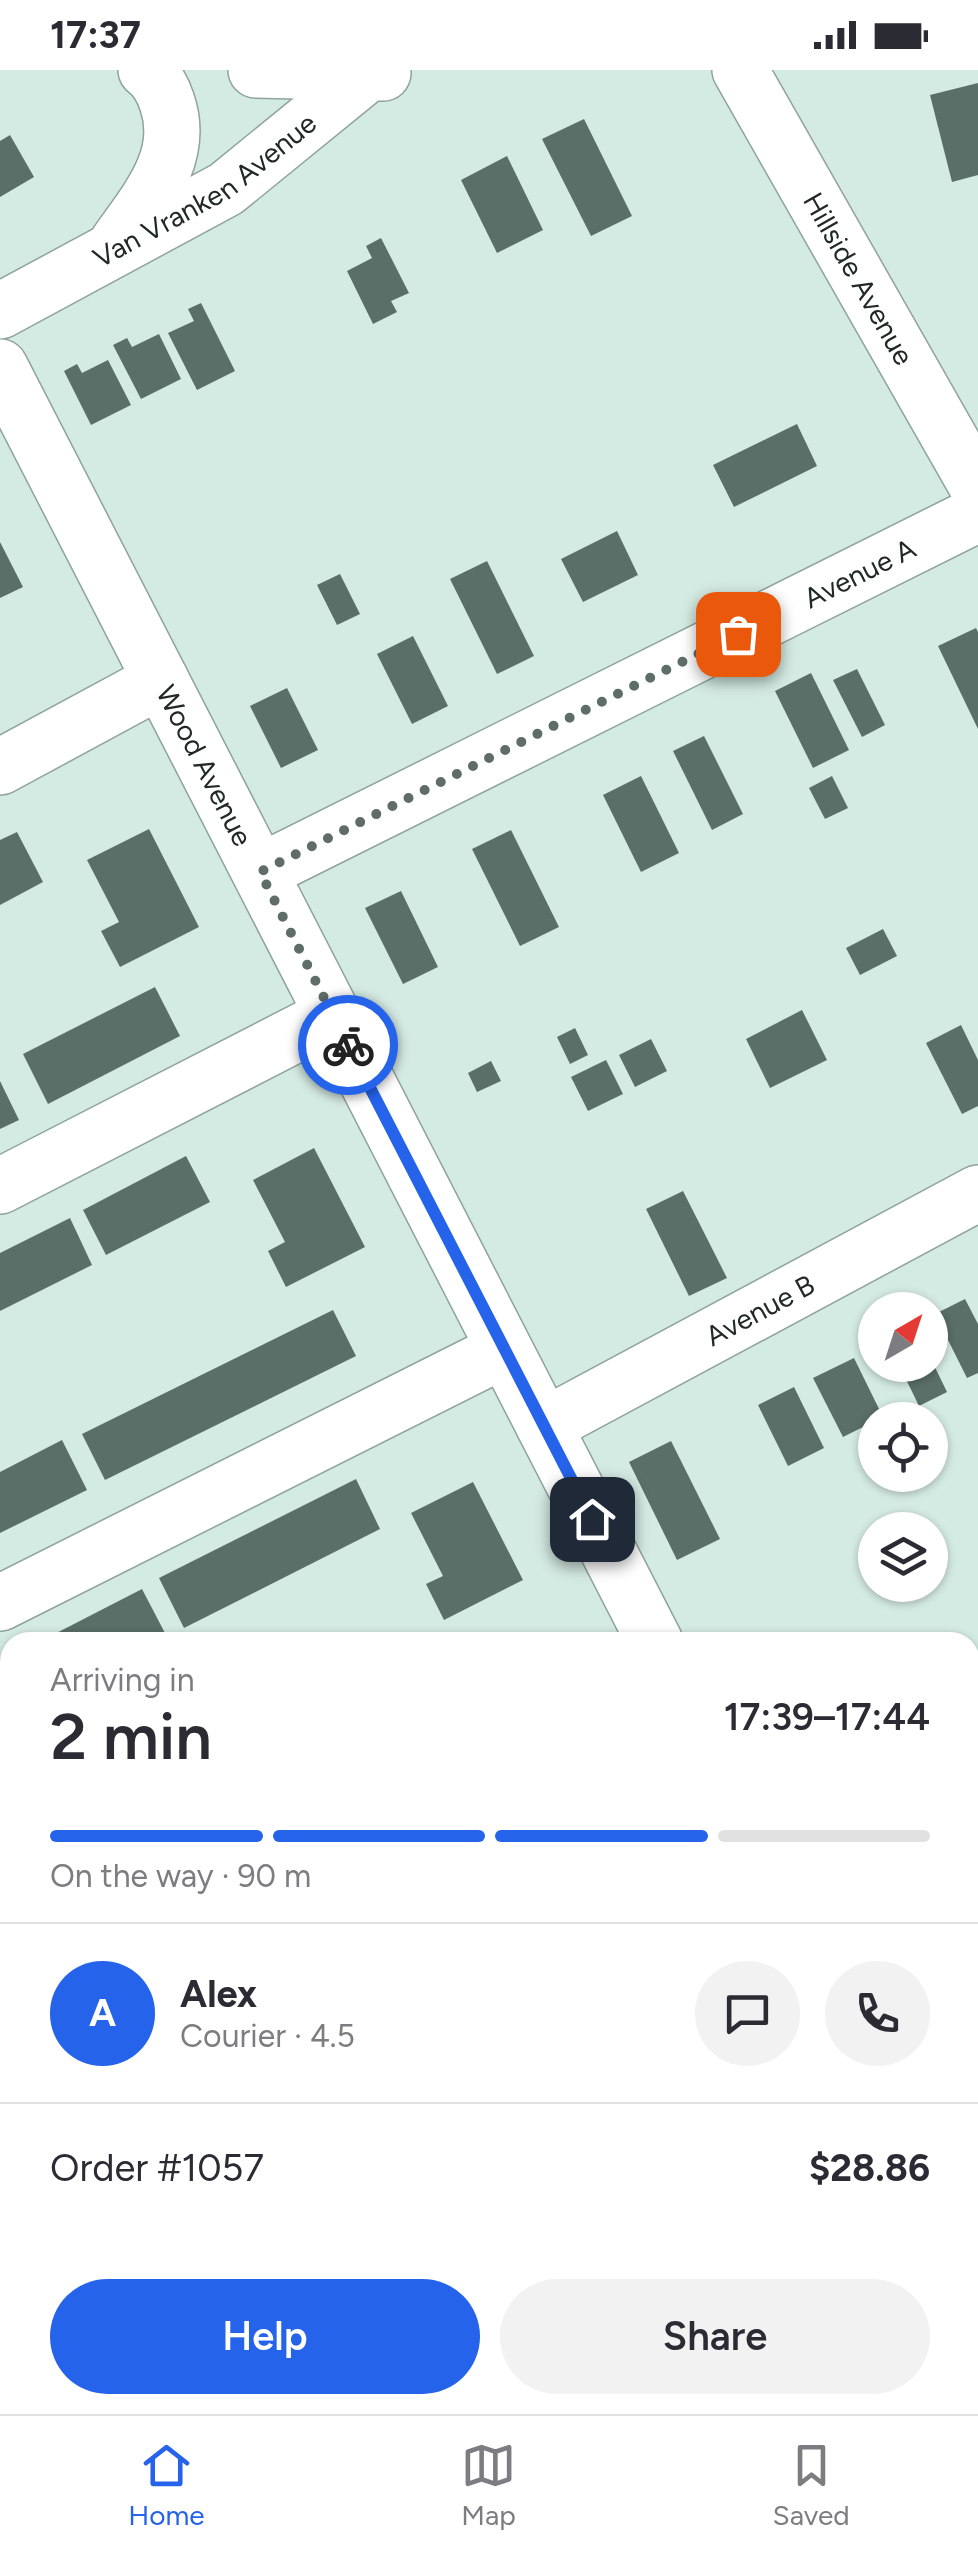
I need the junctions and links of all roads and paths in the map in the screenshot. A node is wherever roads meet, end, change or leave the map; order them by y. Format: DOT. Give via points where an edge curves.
graph roads {
  1 [pos="146,70"];
  2 [pos="256,70"];
  3 [pos="740,70"];
  4 [pos="379,72"];
  5 [pos="112,251"];
  6 [pos="0,311"];
  7 [pos="0,367"];
  8 [pos="978,488"];
  9 [pos="978,514"];
  10 [pos="160,680"];
  11 [pos="0,766"];
  12 [pos="260,872"];
  13 [pos="333,1015"];
  14 [pos="0,1186"];
  15 [pos="978,1193"];
  16 [pos="504,1350"];
  17 [pos="544,1426"];
  18 [pos="0,1604"];
  19 [pos="650,1632"];
  1 -- 5 [label="street" via="155,76 174,126 171,156"];
  2 -- 4 [label="street"];
  3 -- 8 [label="street, Hillside Avenue"];
  4 -- 5 [label="street, Van Vranken Avenue" via="226,189"];
  5 -- 6 [label="street, Van Vranken Avenue"];
  7 -- 10 [label="street, Wood Avenue"];
  9 -- 12 [label="street, Avenue A"];
  10 -- 11 [label="street"];
  10 -- 12 [label="street, Wood Avenue"];
  12 -- 13 [label="street, Wood Avenue"];
  13 -- 14 [label="street"];
  13 -- 16 [label="street, Wood Avenue"];
  15 -- 17 [label="street, Avenue B"];
  16 -- 17 [label="street, Wood Avenue"];
  16 -- 18 [label="street"];
  17 -- 19 [label="street, Wood Avenue"];
}
